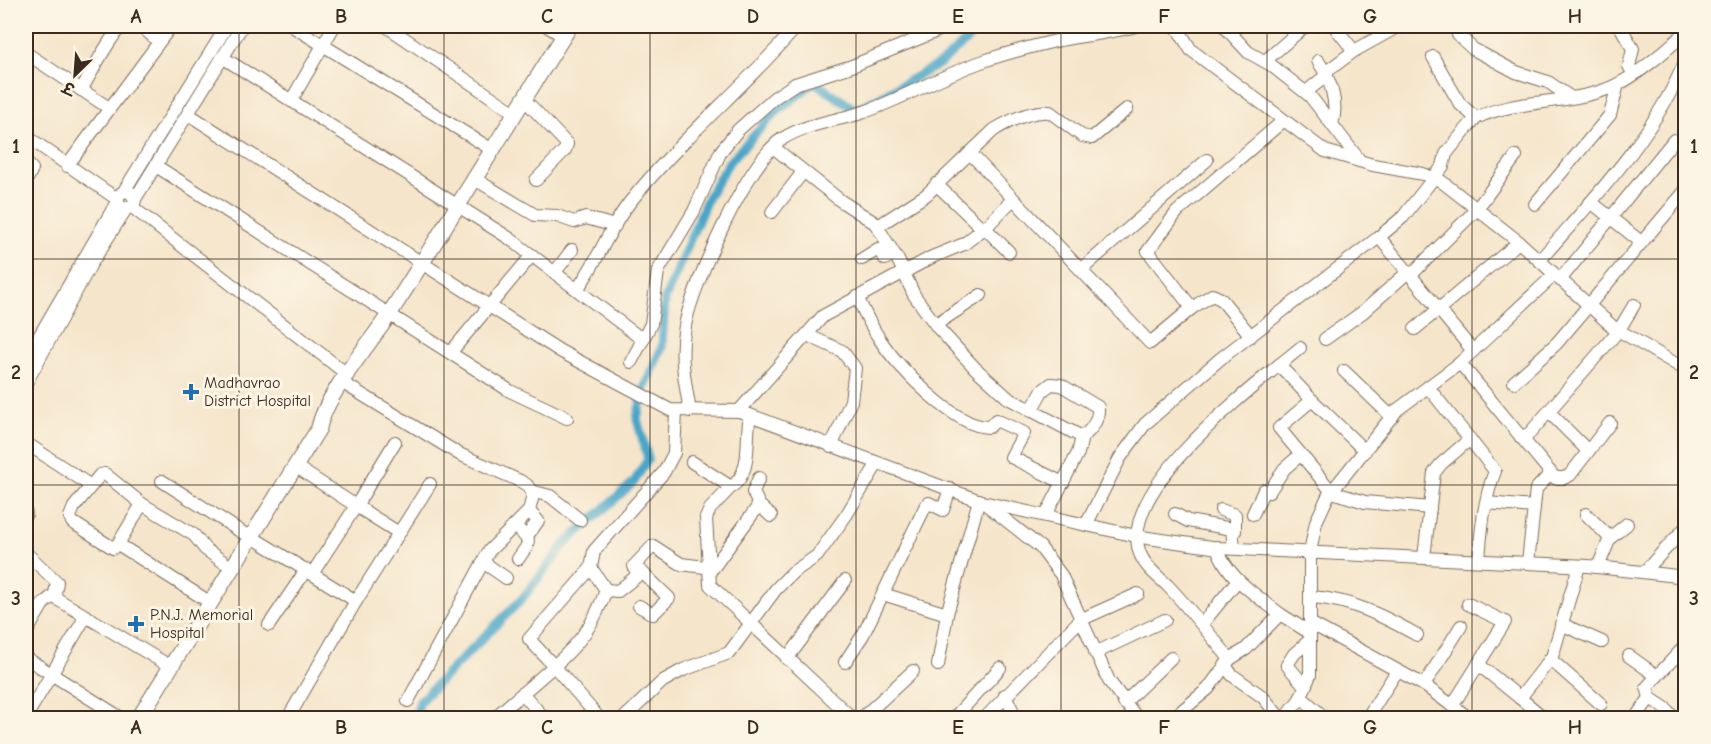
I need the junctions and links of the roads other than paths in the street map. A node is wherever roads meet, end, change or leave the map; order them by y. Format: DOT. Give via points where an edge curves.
graph roads {
  1 [pos="121,26"];
  2 [pos="141,26"];
  3 [pos="171,26"];
  4 [pos="227,26"];
  5 [pos="242,26"];
  6 [pos="292,26"];
  7 [pos="334,26"];
  8 [pos="386,26"];
  9 [pos="547,26"];
  10 [pos="797,26"];
  11 [pos="949,26"];
  12 [pos="1136,26"];
  13 [pos="1176,26"];
  14 [pos="1224,26"];
  15 [pos="1305,26"];
  16 [pos="1334,26"];
  17 [pos="1397,26"];
  18 [pos="1458,26"];
  19 [pos="1620,26"];
  20 [pos="402,30"];
  21 [pos="567,31"];
  22 [pos="1685,34"];
  23 [pos="158,41"];
  24 [pos="323,45"];
  25 [pos="1354,51"];
  26 [pos="26,53"];
  27 [pos="222,57"];
  28 [pos="1433,57"];
  29 [pos="1686,59"];
  30 [pos="1265,61"];
  31 [pos="1318,61"];
  32 [pos="1633,73"];
  33 [pos="1327,74"];
  34 [pos="1618,84"];
  35 [pos="81,90"];
  36 [pos="1306,92"];
  37 [pos="1570,97"];
  38 [pos="524,99"];
  39 [pos="291,101"];
  40 [pos="109,108"];
  41 [pos="1127,109"];
  42 [pos="515,113"];
  43 [pos="188,114"];
  44 [pos="1476,118"];
  45 [pos="1283,121"];
  46 [pos="1332,124"];
  47 [pos="26,136"];
  48 [pos="1674,140"];
  49 [pos="773,147"];
  50 [pos="491,149"];
  51 [pos="970,153"];
  52 [pos="1516,156"];
  53 [pos="1207,160"];
  54 [pos="26,162"];
  55 [pos="1360,162"];
  56 [pos="67,166"];
  57 [pos="156,166"];
  58 [pos="803,172"];
  59 [pos="1434,177"];
  60 [pos="473,178"];
  61 [pos="536,180"];
  62 [pos="26,181"];
  63 [pos="936,184"];
  64 [pos="1686,190"];
  65 [pos="1013,199"];
  66 [pos="125,201"];
  67 [pos="1591,202"];
  68 [pos="457,204"];
  69 [pos="1535,204"];
  70 [pos="1476,210"];
  71 [pos="772,212"];
  72 [pos="1612,217"];
  73 [pos="615,226"];
  74 [pos="878,226"];
  75 [pos="984,229"];
  76 [pos="1379,237"];
  77 [pos="1519,242"];
  78 [pos="1641,242"];
  79 [pos="572,250"];
  80 [pos="1010,252"];
  81 [pos="894,254"];
  82 [pos="532,255"];
  83 [pos="862,259"];
  84 [pos="421,261"];
  85 [pos="1540,261"];
  86 [pos="1081,270"];
  87 [pos="555,272"];
  88 [pos="904,272"];
  89 [pos="1410,274"];
  90 [pos="1557,277"];
  91 [pos="578,288"];
  92 [pos="981,295"];
  93 [pos="857,297"];
  94 [pos="1588,304"];
  95 [pos="489,305"];
  96 [pos="1634,305"];
  97 [pos="1192,308"];
  98 [pos="1440,310"];
  99 [pos="388,315"];
  100 [pos="936,324"];
  101 [pos="1415,329"];
  102 [pos="1618,330"];
  103 [pos="807,335"];
  104 [pos="1251,336"];
  105 [pos="1325,339"];
  106 [pos="643,340"];
  107 [pos="1300,348"];
  108 [pos="1473,351"];
  109 [pos="451,352"];
  110 [pos="26,359"];
  111 [pos="631,362"];
  112 [pos="1460,363"];
  113 [pos="1280,365"];
  114 [pos="1686,370"];
  115 [pos="1344,371"];
  116 [pos="345,379"];
  117 [pos="1514,382"];
  118 [pos="26,383"];
  119 [pos="1428,387"];
  120 [pos="1312,400"];
  121 [pos="673,411"];
  122 [pos="690,411"];
  123 [pos="1031,411"];
  124 [pos="744,413"];
  125 [pos="1552,415"];
  126 [pos="321,416"];
  127 [pos="1392,417"];
  128 [pos="567,418"];
  129 [pos="1610,423"];
  130 [pos="1082,437"];
  131 [pos="1521,438"];
  132 [pos="1470,440"];
  133 [pos="395,441"];
  134 [pos="26,443"];
  135 [pos="831,447"];
  136 [pos="1365,451"];
  137 [pos="1588,451"];
  138 [pos="1300,456"];
  139 [pos="692,462"];
  140 [pos="877,464"];
  141 [pos="295,466"];
  142 [pos="1550,474"];
  143 [pos="759,478"];
  144 [pos="162,482"];
  145 [pos="1063,483"];
  146 [pos="430,484"];
  147 [pos="91,486"];
  148 [pos="731,487"];
  149 [pos="950,489"];
  150 [pos="531,491"];
  151 [pos="1332,492"];
  152 [pos="981,501"];
  153 [pos="1487,503"];
  154 [pos="142,504"];
  155 [pos="759,505"];
  156 [pos="356,506"];
  157 [pos="1534,507"];
  158 [pos="1430,508"];
  159 [pos="1221,510"];
  160 [pos="529,511"];
  161 [pos="1175,514"];
  162 [pos="1254,514"];
  163 [pos="1586,514"];
  164 [pos="771,516"];
  165 [pos="1046,516"];
  166 [pos="580,520"];
  167 [pos="1627,524"];
  168 [pos="1086,525"];
  169 [pos="516,526"];
  170 [pos="1686,527"];
  171 [pos="1235,531"];
  172 [pos="399,533"];
  173 [pos="247,535"];
  174 [pos="1135,535"];
  175 [pos="527,536"];
  176 [pos="1610,538"];
  177 [pos="118,544"];
  178 [pos="1216,547"];
  179 [pos="1234,548"];
  180 [pos="1310,552"];
  181 [pos="26,553"];
  182 [pos="1424,557"];
  183 [pos="518,559"];
  184 [pos="1479,560"];
  185 [pos="483,562"];
  186 [pos="225,563"];
  187 [pos="1528,563"];
  188 [pos="1579,566"];
  189 [pos="1598,567"];
  190 [pos="591,568"];
  191 [pos="708,569"];
  192 [pos="309,572"];
  193 [pos="1644,572"];
  194 [pos="637,574"];
  195 [pos="1686,577"];
  196 [pos="506,578"];
  197 [pos="1238,580"];
  198 [pos="845,582"];
  199 [pos="606,590"];
  200 [pos="55,594"];
  201 [pos="883,594"];
  202 [pos="1138,594"];
  203 [pos="1310,597"];
  204 [pos="203,598"];
  205 [pos="356,601"];
  206 [pos="1468,604"];
  207 [pos="639,606"];
  208 [pos="947,614"];
  209 [pos="1280,614"];
  210 [pos="86,616"];
  211 [pos="1080,620"];
  212 [pos="1166,620"];
  213 [pos="1202,624"];
  214 [pos="1561,624"];
  215 [pos="269,625"];
  216 [pos="750,625"];
  217 [pos="1461,626"];
  218 [pos="1310,632"];
  219 [pos="26,633"];
  220 [pos="1417,635"];
  221 [pos="1602,642"];
  222 [pos="1686,645"];
  223 [pos="1095,652"];
  224 [pos="1629,656"];
  225 [pos="26,658"];
  226 [pos="787,658"];
  227 [pos="1171,658"];
  228 [pos="1550,659"];
  229 [pos="163,662"];
  230 [pos="845,662"];
  231 [pos="1228,663"];
  232 [pos="1478,664"];
  233 [pos="938,665"];
  234 [pos="554,666"];
  235 [pos="1000,668"];
  236 [pos="913,671"];
  237 [pos="1398,671"];
  238 [pos="52,674"];
  239 [pos="1657,676"];
  240 [pos="1424,685"];
  241 [pos="1303,691"];
  242 [pos="523,694"];
  243 [pos="1005,695"];
  244 [pos="1520,698"];
  245 [pos="1650,698"];
  246 [pos="408,701"];
  247 [pos="1124,703"];
  248 [pos="1601,704"];
  249 [pos="1452,706"];
  250 [pos="137,713"];
  251 [pos="630,716"];
  252 [pos="26,717"];
  253 [pos="121,718"];
  254 [pos="288,718"];
  255 [pos="494,718"];
  256 [pos="544,718"];
  257 [pos="599,718"];
  258 [pos="852,718"];
  259 [pos="862,718"];
  260 [pos="954,718"];
  261 [pos="985,718"];
  262 [pos="1016,718"];
  263 [pos="1137,718"];
  264 [pos="1173,718"];
  265 [pos="1280,718"];
  266 [pos="1285,718"];
  267 [pos="1325,718"];
  268 [pos="1367,718"];
  269 [pos="1467,718"];
  270 [pos="1544,718"];
  271 [pos="1635,718"];
  272 [pos="1674,718"];
  1 -- 35 [label="street"];
  2 -- 23 [label="street"];
  3 -- 23 [label="street"];
  4 -- 66 [label="street"];
  5 -- 27 [label="street"];
  6 -- 24 [label="street"];
  7 -- 24 [label="street"];
  8 -- 20 [label="street"];
  9 -- 21 [label="street"];
  10 -- 73 [label="street" via="764,65 654,174"];
  11 -- 106 [label="street" via="852,66 795,84 738,130 721,151 694,211 657,271 651,324"];
  12 -- 49 [label="street" via="1058,40 980,62 862,112 801,130"];
  13 -- 45 [label="street" via="1191,50"];
  14 -- 30 [label="street" via="1248,52"];
  15 -- 30 [label="street"];
  16 -- 25 [label="street"];
  17 -- 25 [label="street"];
  18 -- 37 [label="street" via="1458,35 1473,49 1516,72 1548,82"];
  19 -- 32 [label="street" via="1633,49 1629,66"];
  20 -- 42 [label="street"];
  21 -- 38 [label="main road"];
  22 -- 32 [label="street"];
  23 -- 40 [label="street"];
  24 -- 39 [label="street"];
  24 -- 50 [label="street"];
  25 -- 33 [label="street"];
  26 -- 35 [label="street"];
  27 -- 39 [label="street"];
  27 -- 43 [label="street"];
  28 -- 44 [label="street" via="1460,104"];
  29 -- 67 [label="street" via="1659,113"];
  30 -- 36 [label="street"];
  31 -- 33 [label="street"];
  32 -- 34 [label="street"];
  33 -- 36 [label="street"];
  33 -- 46 [label="street" via="1336,113"];
  34 -- 37 [label="street"];
  34 -- 69 [label="street" via="1610,115"];
  35 -- 40 [label="street"];
  36 -- 46 [label="street"];
  37 -- 44 [label="street" via="1507,108"];
  38 -- 42 [label="main road"];
  38 -- 61 [label="street" via="567,144"];
  39 -- 68 [label="street"];
  40 -- 56 [label="street"];
  41 -- 51 [label="street" via="1092,138 1082,136 1050,112 1029,115 994,130"];
  42 -- 50 [label="main road"];
  43 -- 57 [label="street"];
  43 -- 84 [label="street"];
  44 -- 59 [label="street" via="1446,154"];
  45 -- 55 [label="street" via="1326,151"];
  45 -- 97 [label="street" via="1177,212 1148,251"];
  46 -- 55 [label="street"];
  47 -- 56 [label="street"];
  48 -- 72 [label="street"];
  49 -- 58 [label="street"];
  49 -- 122 [label="street" via="751,175 692,296 681,361"];
  50 -- 60 [label="main road"];
  51 -- 63 [label="street"];
  51 -- 65 [label="street"];
  52 -- 70 [label="street"];
  53 -- 86 [label="street"];
  54 -- 62 [label="street" via="32,169"];
  55 -- 59 [label="street"];
  56 -- 66 [label="street"];
  57 -- 66 [label="street"];
  57 -- 99 [label="street"];
  58 -- 71 [label="street"];
  58 -- 74 [label="street"];
  59 -- 70 [label="street"];
  59 -- 76 [label="street" via="1403,217"];
  60 -- 68 [label="main road"];
  60 -- 73 [label="street" via="535,215 574,222 586,218"];
  63 -- 74 [label="street"];
  63 -- 75 [label="street"];
  64 -- 78 [label="street"];
  65 -- 75 [label="street"];
  65 -- 86 [label="street"];
  66 -- 110 [label="street"];
  66 -- 116 [label="street"];
  66 -- 118 [label="street"];
  67 -- 72 [label="street"];
  67 -- 85 [label="street"];
  68 -- 82 [label="street"];
  68 -- 84 [label="main road"];
  70 -- 77 [label="street"];
  70 -- 89 [label="street"];
  72 -- 78 [label="street"];
  72 -- 90 [label="street"];
  73 -- 91 [label="street"];
  74 -- 81 [label="street"];
  75 -- 80 [label="street"];
  75 -- 88 [label="street" via="964,244"];
  76 -- 89 [label="street"];
  76 -- 104 [label="street"];
  77 -- 85 [label="street"];
  77 -- 98 [label="street"];
  78 -- 94 [label="street"];
  79 -- 87 [label="street"];
  81 -- 83 [label="street" via="885,259 878,249"];
  81 -- 88 [label="street"];
  82 -- 87 [label="street"];
  82 -- 95 [label="street"];
  84 -- 95 [label="street"];
  84 -- 99 [label="main road"];
  85 -- 90 [label="street"];
  86 -- 97 [label="street" via="1150,344"];
  87 -- 91 [label="street"];
  88 -- 93 [label="street"];
  88 -- 100 [label="street" via="914,296"];
  89 -- 98 [label="street"];
  89 -- 105 [label="street"];
  90 -- 94 [label="street"];
  90 -- 108 [label="street"];
  91 -- 106 [label="street"];
  92 -- 100 [label="street"];
  93 -- 103 [label="street" via="823,316"];
  93 -- 145 [label="street" via="880,340 936,400 982,427 989,427 996,420 1024,433 1011,457"];
  94 -- 102 [label="street"];
  94 -- 117 [label="street" via="1557,343"];
  95 -- 109 [label="street"];
  95 -- 121 [label="street" via="560,351"];
  96 -- 102 [label="street"];
  97 -- 104 [label="street" via="1206,297 1218,297"];
  98 -- 101 [label="street"];
  98 -- 108 [label="street"];
  99 -- 109 [label="street"];
  99 -- 116 [label="main road"];
  100 -- 123 [label="street" via="975,368 1008,398"];
  102 -- 114 [label="street"];
  102 -- 131 [label="street" via="1530,433"];
  103 -- 124 [label="street"];
  103 -- 135 [label="street" via="842,351 855,368 851,401"];
  104 -- 168 [label="street" via="1145,424 1120,458"];
  106 -- 111 [label="street"];
  107 -- 113 [label="street"];
  108 -- 112 [label="street"];
  109 -- 128 [label="street" via="510,391"];
  112 -- 119 [label="street"];
  112 -- 131 [label="street"];
  113 -- 120 [label="street"];
  113 -- 174 [label="street" via="1215,418 1178,456 1152,494"];
  115 -- 127 [label="street"];
  116 -- 126 [label="main road"];
  116 -- 150 [label="street" via="459,454 520,481"];
  119 -- 127 [label="street"];
  119 -- 132 [label="street"];
  120 -- 136 [label="street"];
  120 -- 138 [label="street" via="1279,428"];
  121 -- 122 [label="street"];
  121 -- 190 [label="street" via="674,453 664,472 594,551"];
  122 -- 124 [label="street"];
  123 -- 130 [label="street"];
  123 -- 130 [label="street" via="1042,391 1051,384 1061,385 1098,407 1099,415 1090,432"];
  124 -- 135 [label="street"];
  124 -- 148 [label="street" via="746,469"];
  125 -- 137 [label="street"];
  126 -- 141 [label="main road" via="319,428"];
  126 -- 173 [label="main road" via="310,423"];
  127 -- 136 [label="street"];
  129 -- 137 [label="street"];
  130 -- 145 [label="street"];
  131 -- 142 [label="street"];
  132 -- 153 [label="street" via="1495,471"];
  132 -- 158 [label="street" via="1434,473"];
  133 -- 156 [label="street"];
  134 -- 147 [label="street"];
  135 -- 140 [label="street"];
  136 -- 151 [label="street"];
  137 -- 142 [label="street" via="1564,478"];
  138 -- 151 [label="street"];
  138 -- 162 [label="street" via="1269,492 1264,490"];
  139 -- 148 [label="street"];
  140 -- 149 [label="street"];
  140 -- 216 [label="street" via="848,514 817,556 776,589"];
  141 -- 156 [label="street"];
  141 -- 173 [label="main road"];
  142 -- 157 [label="street" via="1536,489"];
  143 -- 155 [label="street" via="753,492"];
  144 -- 173 [label="street"];
  145 -- 165 [label="street"];
  146 -- 172 [label="street"];
  147 -- 154 [label="street" via="105,474"];
  147 -- 177 [label="street" via="74,507 71,520 111,548"];
  148 -- 191 [label="street" via="707,514"];
  149 -- 152 [label="street"];
  149 -- 201 [label="street" via="942,510 926,505"];
  150 -- 160 [label="street"];
  150 -- 166 [label="street" via="550,496"];
  151 -- 158 [label="street" via="1365,502"];
  151 -- 180 [label="street" via="1316,522"];
  152 -- 165 [label="street"];
  152 -- 208 [label="street"];
  152 -- 211 [label="street" via="1040,547 1061,575"];
  153 -- 157 [label="street"];
  153 -- 184 [label="street"];
  154 -- 177 [label="street"];
  154 -- 186 [label="street" via="194,536"];
  155 -- 164 [label="street"];
  155 -- 191 [label="street" via="717,564"];
  156 -- 172 [label="street"];
  156 -- 192 [label="street"];
  157 -- 187 [label="street"];
  158 -- 182 [label="street"];
  159 -- 171 [label="street" via="1235,514"];
  160 -- 169 [label="street"];
  160 -- 175 [label="street" via="538,521"];
  161 -- 171 [label="street" via="1188,521"];
  163 -- 176 [label="street"];
  165 -- 168 [label="street"];
  167 -- 176 [label="street"];
  168 -- 174 [label="street"];
  169 -- 175 [label="street"];
  169 -- 185 [label="street" via="499,539"];
  170 -- 193 [label="street"];
  171 -- 179 [label="street"];
  172 -- 205 [label="street"];
  173 -- 186 [label="main road"];
  173 -- 192 [label="street"];
  173 -- 250 [label="main road"];
  174 -- 178 [label="street"];
  174 -- 213 [label="street" via="1148,568"];
  175 -- 183 [label="street" via="527,546"];
  176 -- 189 [label="street"];
  177 -- 204 [label="street"];
  178 -- 179 [label="street"];
  178 -- 197 [label="street" via="1221,560"];
  179 -- 180 [label="street"];
  180 -- 182 [label="street"];
  180 -- 203 [label="street"];
  181 -- 200 [label="street" via="57,582"];
  182 -- 184 [label="street"];
  184 -- 187 [label="street"];
  185 -- 196 [label="street"];
  185 -- 246 [label="street"];
  186 -- 204 [label="main road"];
  187 -- 188 [label="street"];
  188 -- 189 [label="street"];
  188 -- 214 [label="street"];
  189 -- 193 [label="street"];
  190 -- 199 [label="street"];
  190 -- 234 [label="street" via="529,639"];
  191 -- 194 [label="street" via="681,564 653,546 634,566"];
  191 -- 216 [label="street" via="710,585"];
  192 -- 205 [label="street"];
  192 -- 215 [label="street"];
  193 -- 195 [label="street"];
  194 -- 199 [label="street" via="618,591"];
  194 -- 207 [label="street" via="649,576 669,598 653,614"];
  197 -- 209 [label="street"];
  197 -- 213 [label="street"];
  198 -- 226 [label="street"];
  199 -- 234 [label="street" via="595,621"];
  200 -- 210 [label="street"];
  200 -- 219 [label="street" via="43,604"];
  201 -- 208 [label="street"];
  201 -- 230 [label="street"];
  202 -- 211 [label="street"];
  203 -- 218 [label="street"];
  203 -- 220 [label="street" via="1350,603"];
  204 -- 229 [label="main road"];
  205 -- 254 [label="street"];
  206 -- 232 [label="street" via="1505,622"];
  208 -- 233 [label="street"];
  209 -- 218 [label="street"];
  209 -- 231 [label="street"];
  210 -- 229 [label="street"];
  210 -- 238 [label="street"];
  211 -- 223 [label="street"];
  211 -- 243 [label="street"];
  212 -- 223 [label="street"];
  213 -- 231 [label="street"];
  214 -- 221 [label="street"];
  214 -- 228 [label="street"];
  216 -- 226 [label="street"];
  216 -- 251 [label="street" via="729,653 663,681"];
  217 -- 240 [label="street"];
  218 -- 237 [label="street"];
  218 -- 241 [label="street" via="1310,675"];
  218 -- 241 [label="street" via="1287,665"];
  222 -- 239 [label="street"];
  223 -- 247 [label="street"];
  224 -- 239 [label="street"];
  225 -- 238 [label="street"];
  226 -- 258 [label="street"];
  227 -- 247 [label="street"];
  228 -- 244 [label="street"];
  228 -- 248 [label="street"];
  229 -- 250 [label="main road"];
  231 -- 264 [label="street" via="1208,689"];
  231 -- 265 [label="street" via="1232,675 1263,698"];
  232 -- 244 [label="street"];
  232 -- 249 [label="street"];
  234 -- 242 [label="street"];
  234 -- 257 [label="street"];
  235 -- 260 [label="street"];
  236 -- 259 [label="street"];
  237 -- 240 [label="street"];
  237 -- 268 [label="street"];
  238 -- 252 [label="street"];
  238 -- 253 [label="street"];
  239 -- 245 [label="street" via="1647,687"];
  240 -- 249 [label="street"];
  241 -- 266 [label="street"];
  241 -- 267 [label="street"];
  242 -- 255 [label="street"];
  242 -- 256 [label="street"];
  243 -- 261 [label="street"];
  243 -- 262 [label="street"];
  244 -- 270 [label="street"];
  245 -- 271 [label="street"];
  245 -- 272 [label="street"];
  247 -- 263 [label="street"];
  249 -- 269 [label="street"];
}
